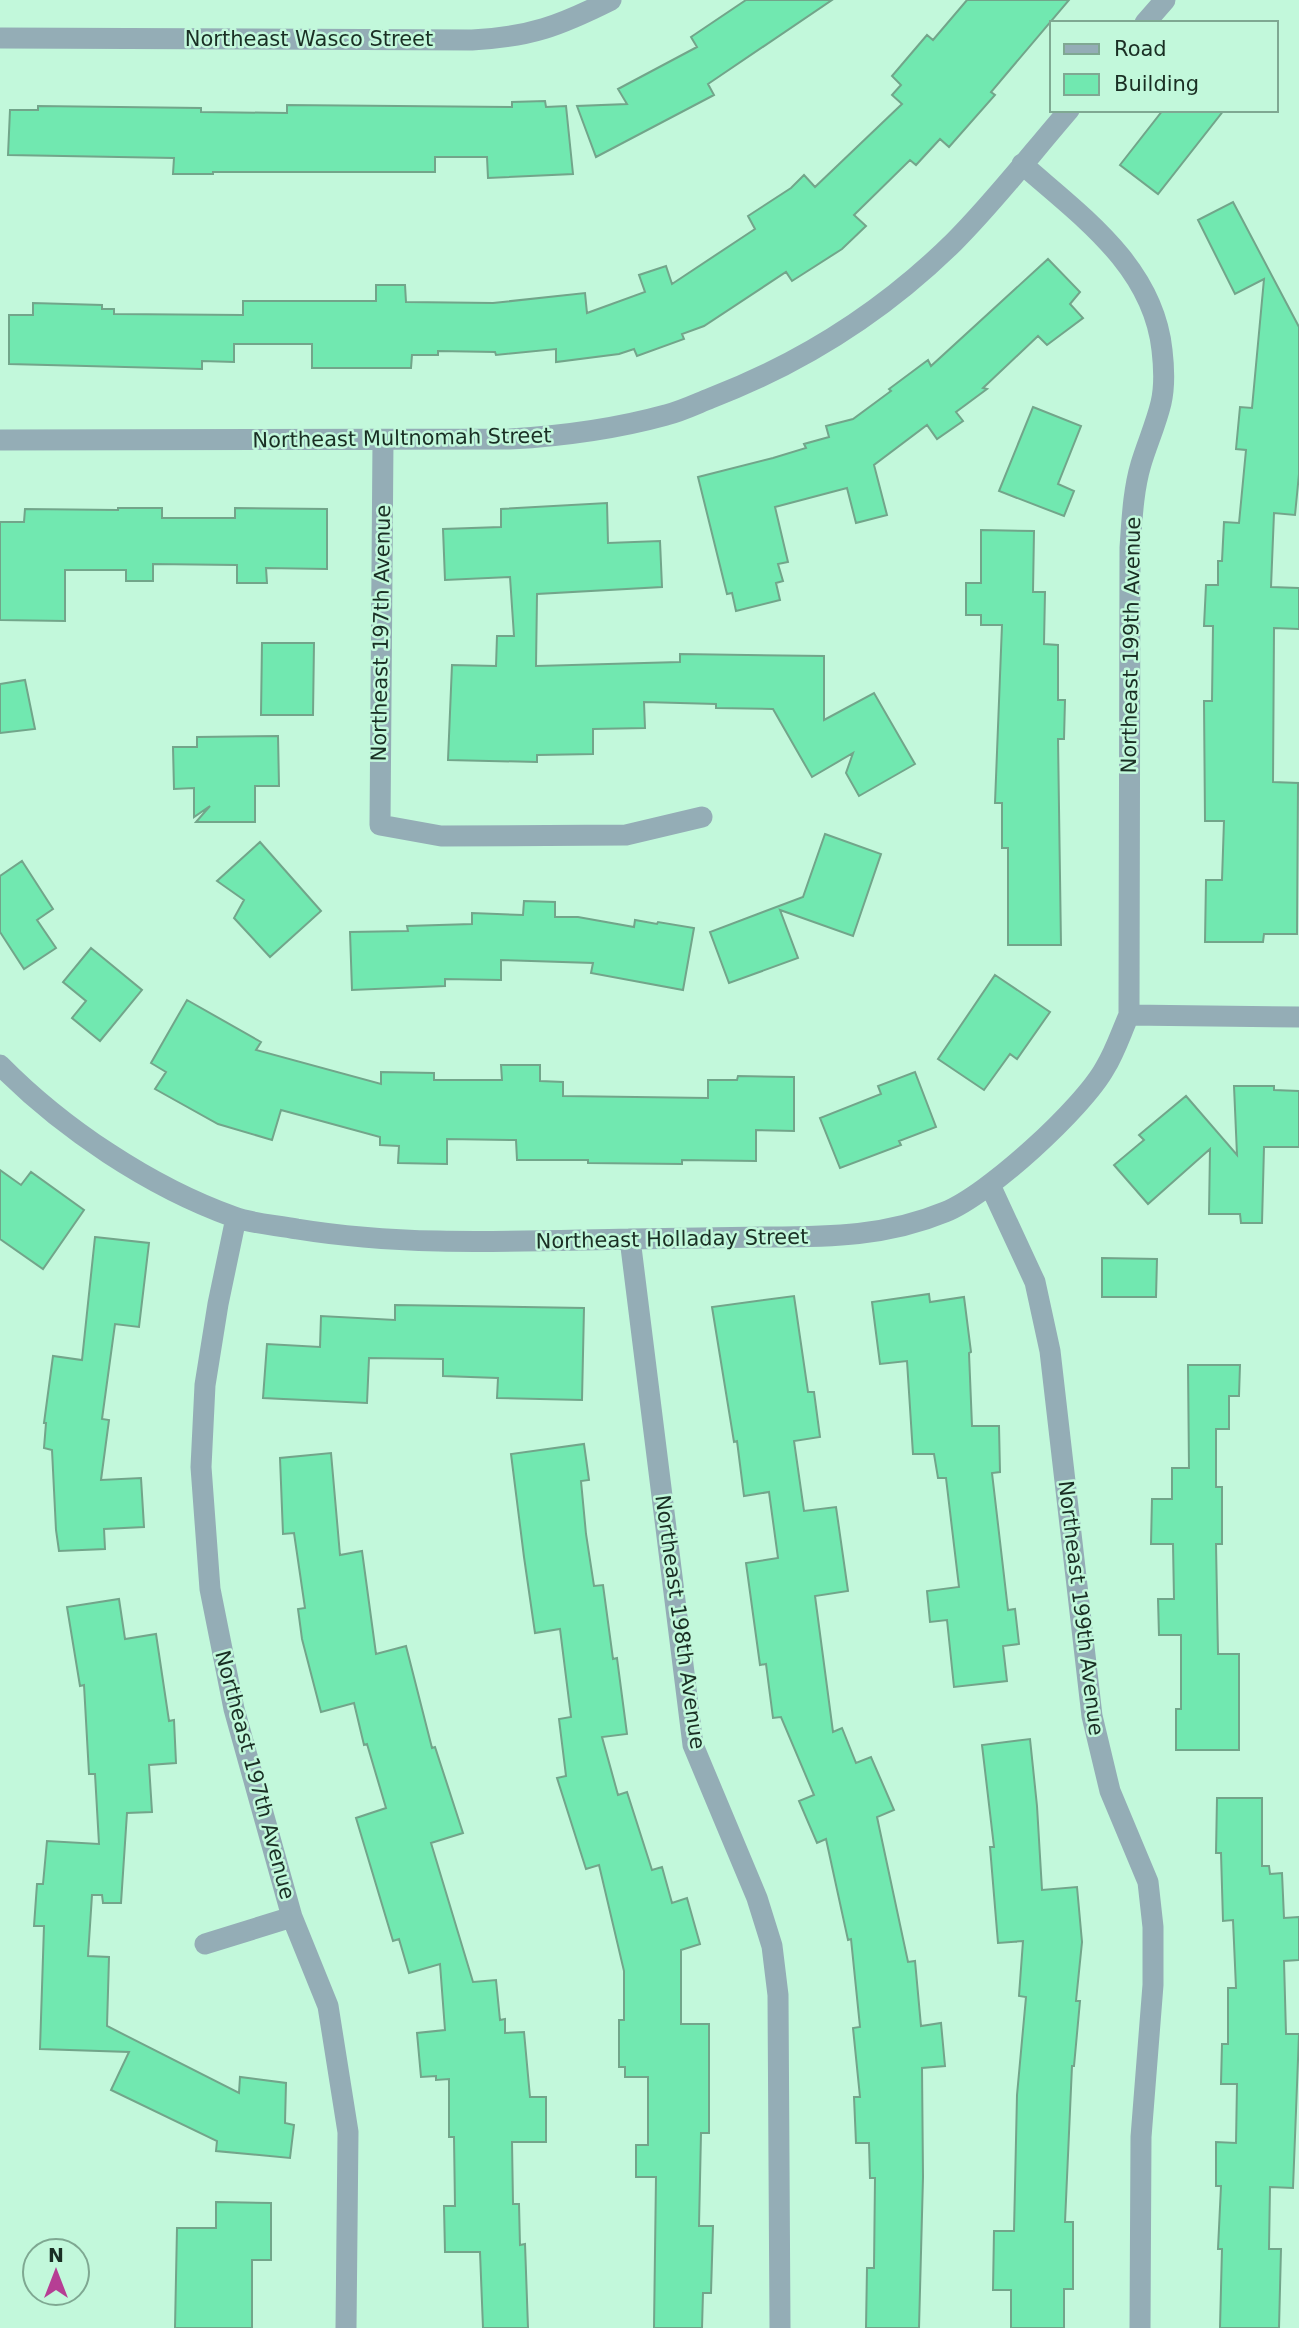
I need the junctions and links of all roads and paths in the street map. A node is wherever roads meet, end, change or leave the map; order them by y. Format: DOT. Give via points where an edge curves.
graph roads {
  1 [pos="611,0"];
  2 [pos="1165,0"];
  3 [pos="1147,21"];
  4 [pos="0,38"];
  5 [pos="1067,112"];
  6 [pos="1022,164"];
  7 [pos="0,440"];
  8 [pos="383,441"];
  9 [pos="702,817"];
  10 [pos="1129,1016"];
  11 [pos="1299,1017"];
  12 [pos="0,1065"];
  13 [pos="990,1185"];
  14 [pos="236,1219"];
  15 [pos="630,1239"];
  16 [pos="292,1917"];
  17 [pos="205,1944"];
  18 [pos="346,2328"];
  19 [pos="780,2328"];
  20 [pos="1140,2328"];
  1 -- 4 [label="street, Northeast Wasco Street" via="539,32 484,40"];
  2 -- 3 [label="street"];
  5 -- 6 [label="street, Northeast Multnomah Street"];
  6 -- 8 [label="street, Northeast Multnomah Street" via="955,241 912,281 798,359 737,388 669,414 598,430 510,439"];
  6 -- 10 [label="street, Northeast 199th Avenue" via="1108,240 1130,266 1149,299 1161,337 1162,402 1133,498 1130,548"];
  7 -- 8 [label="street, Northeast Multnomah Street"];
  8 -- 9 [label="street, Northeast 197th Avenue" via="380,825 441,836 626,835"];
  10 -- 11 [label="street"];
  10 -- 13 [label="street, Northeast Holladay Street" via="1105,1069 1073,1111"];
  12 -- 14 [label="street, Northeast Holladay Street" via="95,1145 171,1189"];
  13 -- 15 [label="street, Northeast Holladay Street" via="948,1212 893,1230 831,1237"];
  13 -- 20 [label="street, Northeast 199th Avenue" via="1035,1282 1050,1351 1092,1716 1110,1791 1148,1882 1153,1985 1142,2137"];
  14 -- 15 [label="street, Northeast Holladay Street" via="388,1241"];
  14 -- 16 [label="street, Northeast 197th Avenue" via="205,1385 201,1466 210,1589 234,1709"];
  15 -- 19 [label="street, Northeast 198th Avenue" via="693,1745 757,1898 772,1946 778,1995"];
  16 -- 17 [label="street"];
  16 -- 18 [label="street, Northeast 197th Avenue" via="328,2007 348,2132"];
}
